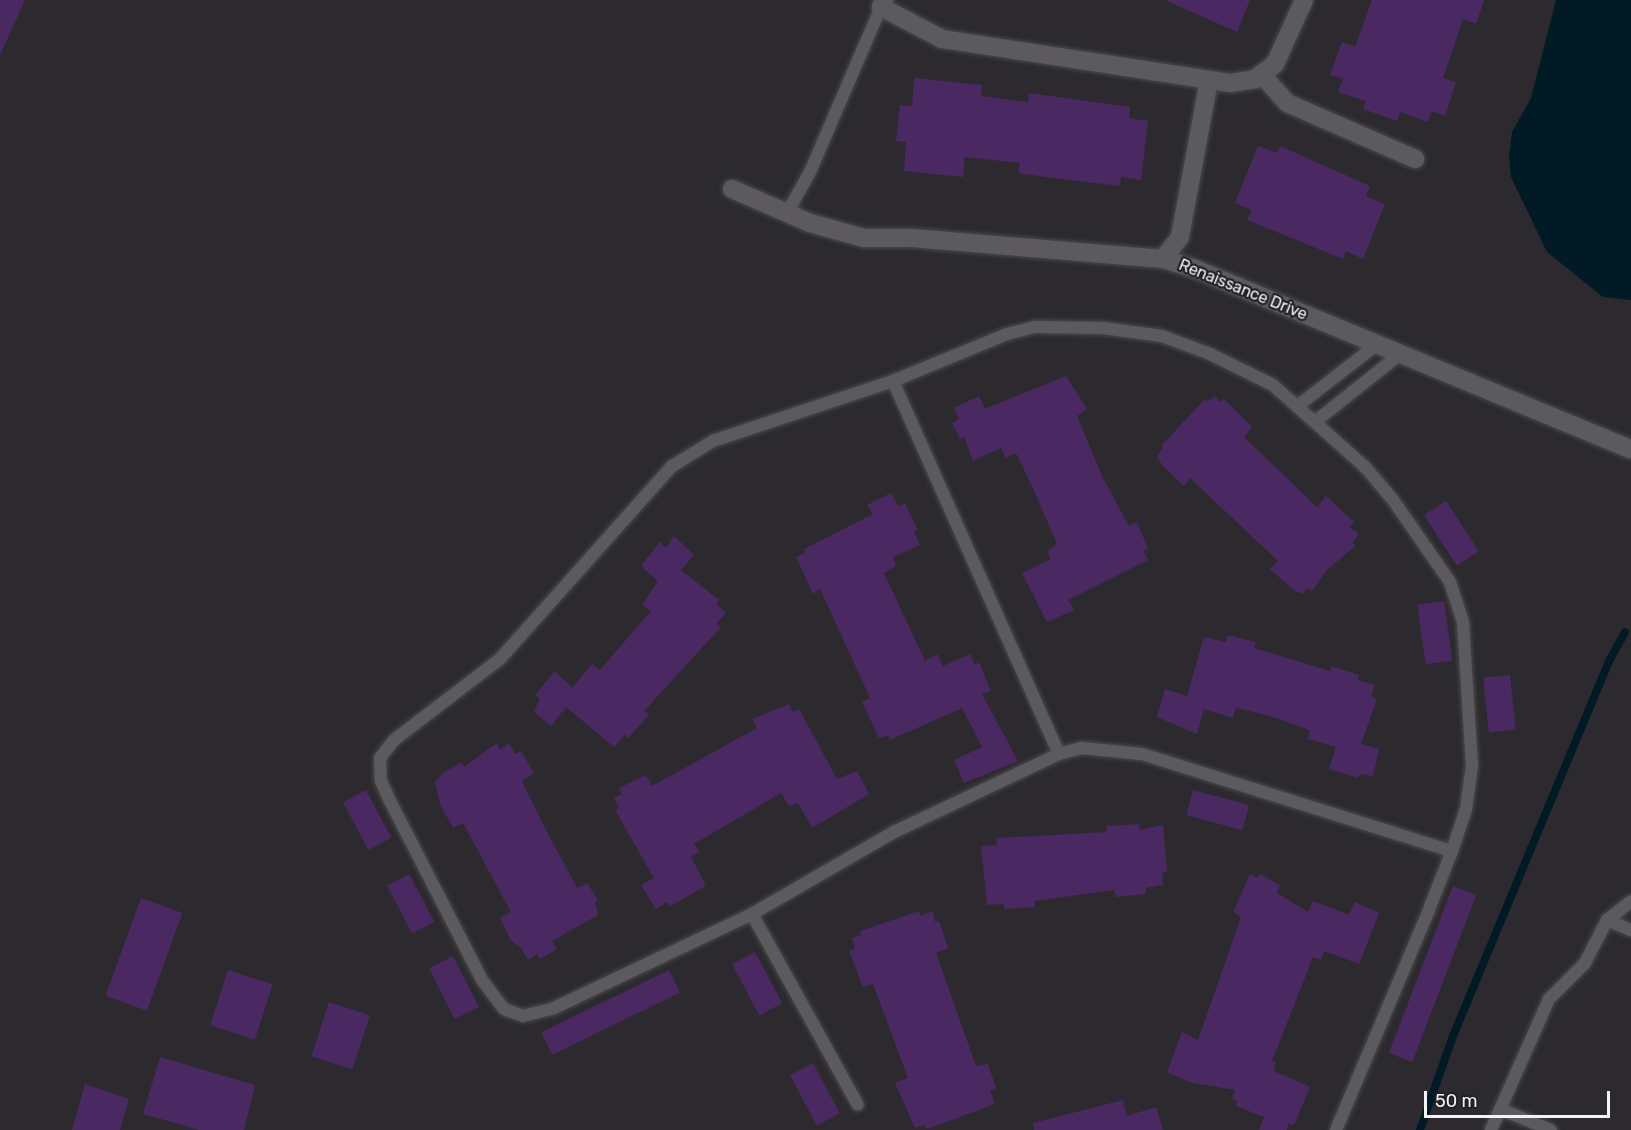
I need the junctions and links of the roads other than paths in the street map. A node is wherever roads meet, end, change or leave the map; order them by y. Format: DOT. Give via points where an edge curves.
graph roads {
  1 [pos="1304,0"];
  2 [pos="882,4"];
  3 [pos="1261,74"];
  4 [pos="1209,80"];
  5 [pos="1415,159"];
  6 [pos="732,189"];
  7 [pos="787,213"];
  8 [pos="1163,259"];
  9 [pos="1376,345"];
  10 [pos="1399,355"];
  11 [pos="893,381"];
  12 [pos="1299,405"];
  13 [pos="1316,421"];
  14 [pos="1631,450"];
  15 [pos="1059,754"];
  16 [pos="1452,851"];
  17 [pos="1631,901"];
  18 [pos="752,914"];
  19 [pos="1607,920"];
  20 [pos="1631,930"];
  21 [pos="858,1106"];
  22 [pos="1500,1109"];
  23 [pos="1336,1130"];
  24 [pos="1491,1130"];
  25 [pos="1549,1130"];
  1 -- 3 [label="street" via="1275,64"];
  2 -- 4 [label="street" via="942,39"];
  2 -- 7 [label="lane" via="810,172"];
  3 -- 4 [label="street" via="1231,83"];
  3 -- 5 [label="street" via="1287,103"];
  4 -- 8 [label="street" via="1180,237"];
  6 -- 7 [label="street, Renaissance Drive"];
  7 -- 8 [label="street, Renaissance Drive" via="864,238 912,238"];
  8 -- 9 [label="street, Renaissance Drive"];
  9 -- 10 [label="street, Renaissance Drive"];
  9 -- 12 [label="lane"];
  10 -- 13 [label="lane"];
  10 -- 14 [label="street, Renaissance Drive"];
  11 -- 12 [label="lane" via="1007,334 1035,327 1103,328 1162,336 1210,354 1273,385"];
  11 -- 15 [label="lane"];
  11 -- 18 [label="lane" via="713,441 672,466 529,632 466,687 394,740 380,758 381,781 389,799 482,980 495,999 512,1013 533,1016 554,1008"];
  12 -- 13 [label="lane"];
  13 -- 16 [label="lane" via="1394,500 1458,600 1471,697 1472,766 1466,809"];
  15 -- 16 [label="lane" via="1082,748 1142,754"];
  15 -- 18 [label="lane" via="867,846"];
  16 -- 23 [label="lane"];
  17 -- 19 [label="lane"];
  18 -- 21 [label="lane"];
  19 -- 20 [label="lane"];
  19 -- 22 [label="lane" via="1585,963 1549,999"];
  22 -- 24 [label="lane"];
  22 -- 25 [label="lane"];
}
